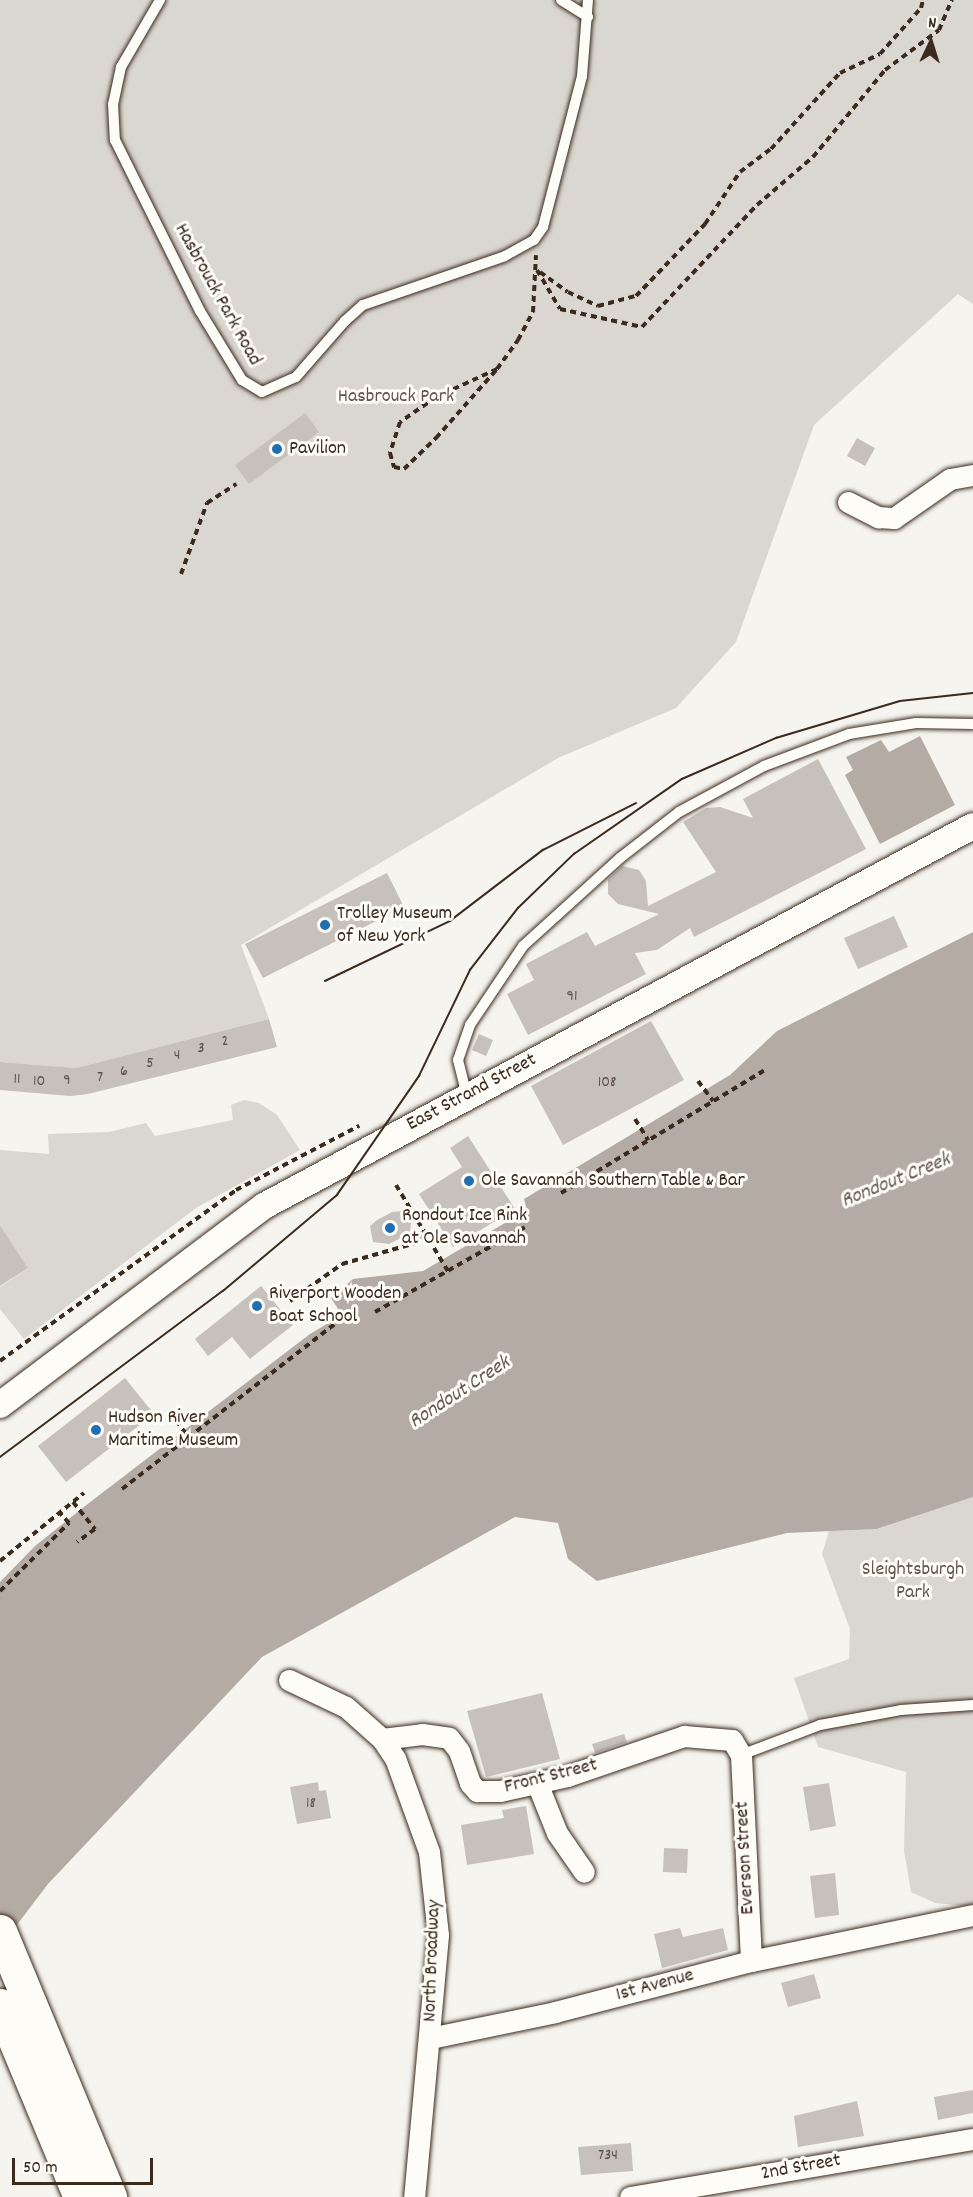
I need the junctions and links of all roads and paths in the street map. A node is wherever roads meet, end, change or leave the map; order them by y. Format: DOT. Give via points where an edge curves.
graph roads {
  1 [pos="160,0"];
  2 [pos="561,0"];
  3 [pos="588,0"];
  4 [pos="923,0"];
  5 [pos="952,0"];
  6 [pos="588,17"];
  7 [pos="534,240"];
  8 [pos="537,270"];
  9 [pos="497,369"];
  10 [pos="973,475"];
  11 [pos="236,484"];
  12 [pos="848,502"];
  13 [pos="181,574"];
  14 [pos="973,724"];
  15 [pos="973,826"];
  16 [pos="765,1070"];
  17 [pos="698,1081"];
  18 [pos="467,1096"];
  19 [pos="713,1101"];
  20 [pos="635,1119"];
  21 [pos="359,1126"];
  22 [pos="648,1140"];
  23 [pos="396,1185"];
  24 [pos="561,1193"];
  25 [pos="525,1227"];
  26 [pos="427,1234"];
  27 [pos="449,1273"];
  28 [pos="290,1301"];
  29 [pos="375,1312"];
  30 [pos="340,1320"];
  31 [pos="0,1361"];
  32 [pos="0,1405"];
  33 [pos="170,1412"];
  34 [pos="189,1438"];
  35 [pos="122,1489"];
  36 [pos="84,1493"];
  37 [pos="73,1502"];
  38 [pos="59,1512"];
  39 [pos="77,1542"];
  40 [pos="0,1561"];
  41 [pos="0,1591"];
  42 [pos="289,1680"];
  43 [pos="973,1705"];
  44 [pos="382,1739"];
  45 [pos="741,1755"];
  46 [pos="537,1784"];
  47 [pos="584,1872"];
  48 [pos="973,1915"];
  49 [pos="0,1931"];
  50 [pos="752,1961"];
  51 [pos="0,2005"];
  52 [pos="430,2038"];
  53 [pos="973,2139"];
  54 [pos="81,2175"];
  55 [pos="110,2197"];
  56 [pos="414,2197"];
  57 [pos="630,2197"];
  1 -- 7 [label="lane, Hasbrouck Park Road" via="121,67 113,104 115,140 201,311 251,389 272,390 296,377 363,305 505,256"];
  2 -- 6 [label="lane"];
  3 -- 6 [label="lane"];
  4 -- 8 [label="path" via="921,8 880,54 840,73 771,149 740,172 705,224 636,296 598,306 568,292"];
  5 -- 8 [label="path" via="939,30 885,70 813,157 757,205 642,327 560,309"];
  6 -- 7 [label="lane" via="582,76 543,227"];
  7 -- 8 [label="path"];
  8 -- 9 [label="path" via="533,312"];
  9 -- 9 [label="path" via="420,454 404,469 394,467 390,453 400,422 436,397"];
  10 -- 12 [label="street" via="950,479 894,518 878,517"];
  11 -- 13 [label="path" via="207,503"];
  14 -- 18 [label="lane" via="916,723 849,734 764,766 679,812 620,858 523,946 470,1025 458,1060"];
  15 -- 18 [label="street, East Strand Street"];
  16 -- 19 [label="path"];
  17 -- 19 [label="path"];
  18 -- 32 [label="street, East Strand Street" via="264,1206"];
  19 -- 22 [label="path"];
  20 -- 22 [label="path"];
  21 -- 31 [label="path" via="236,1191"];
  22 -- 24 [label="path"];
  23 -- 26 [label="path"];
  25 -- 27 [label="path"];
  26 -- 27 [label="path"];
  26 -- 28 [label="path" via="412,1244 342,1264"];
  27 -- 29 [label="path"];
  30 -- 34 [label="path"];
  33 -- 34 [label="path"];
  34 -- 35 [label="path"];
  36 -- 37 [label="path"];
  37 -- 38 [label="path"];
  37 -- 39 [label="path" via="95,1530"];
  38 -- 40 [label="path"];
  38 -- 41 [label="path" via="69,1523"];
  42 -- 44 [label="street, North Broadway" via="346,1707"];
  43 -- 45 [label="lane" via="901,1710 820,1725"];
  44 -- 46 [label="street, Front Street" via="422,1734 449,1738 477,1791"];
  44 -- 52 [label="street, North Broadway" via="395,1758 429,1852 435,1880 438,1935"];
  45 -- 46 [label="street, Front Street" via="732,1740 684,1736"];
  45 -- 50 [label="street, Everson Street"];
  46 -- 47 [label="street" via="557,1833"];
  48 -- 50 [label="street, 1st Avenue"];
  49 -- 54 [label="main road"];
  50 -- 52 [label="street, 1st Avenue" via="555,2012"];
  51 -- 54 [label="main road"];
  52 -- 56 [label="street, North Broadway"];
  53 -- 57 [label="street, 2nd Street"];
  54 -- 55 [label="main road"];
}
